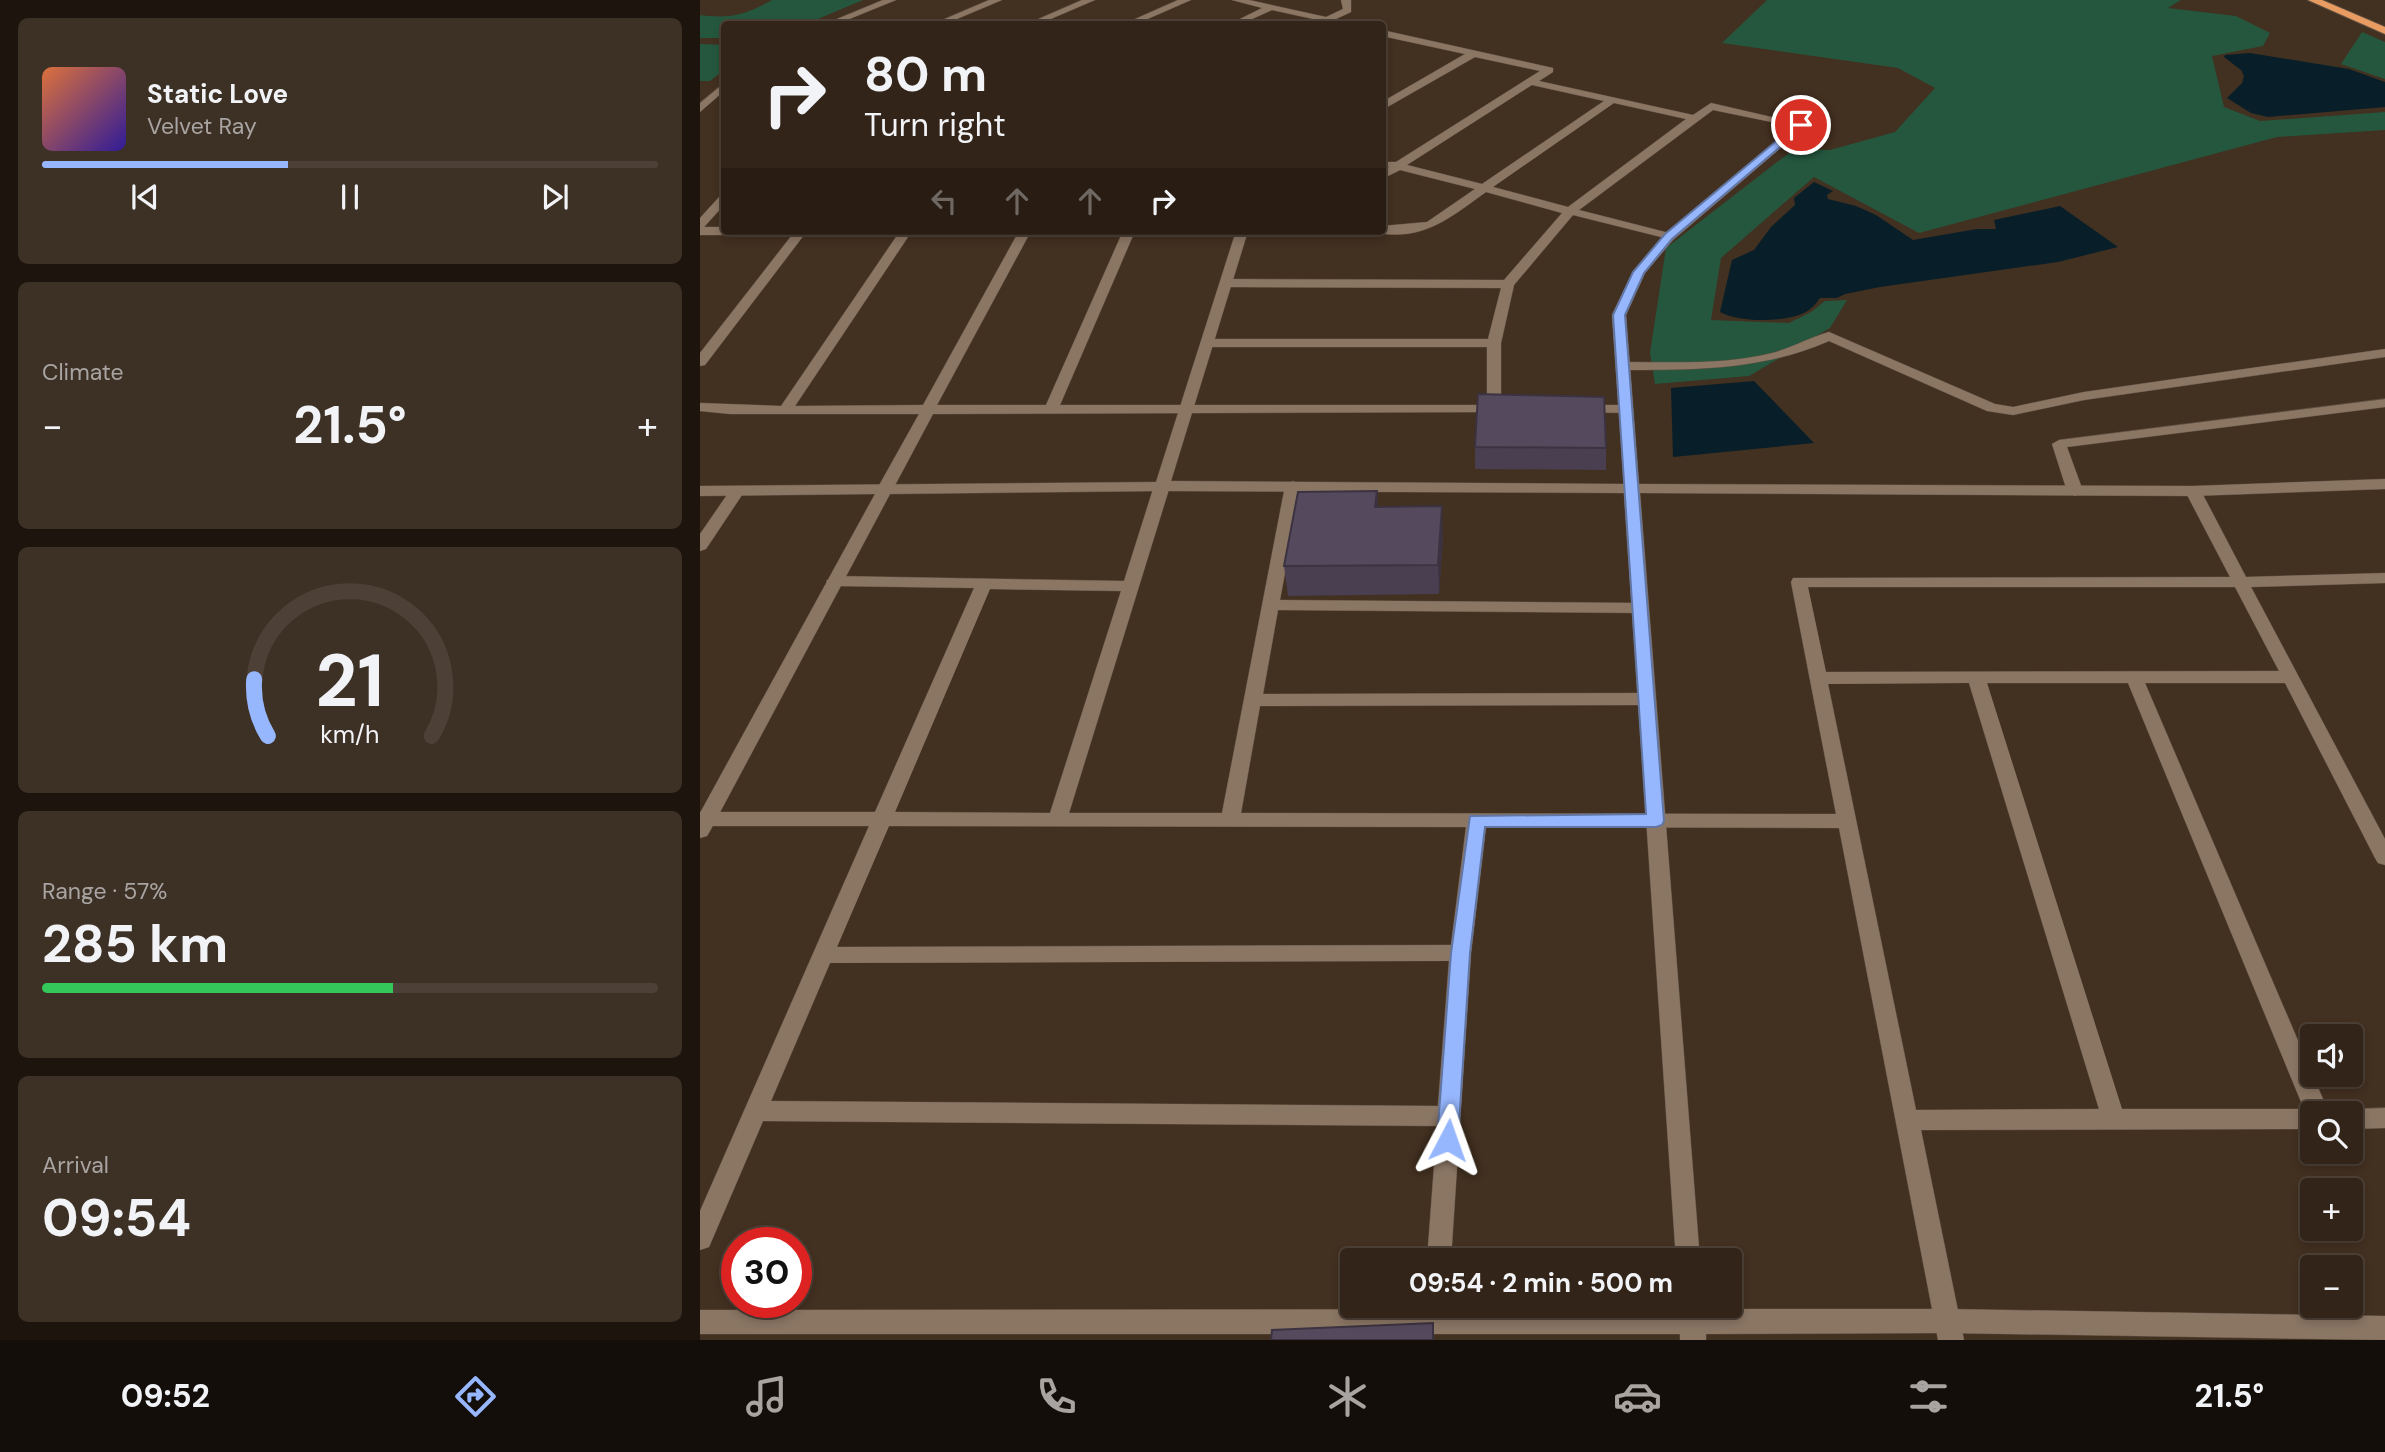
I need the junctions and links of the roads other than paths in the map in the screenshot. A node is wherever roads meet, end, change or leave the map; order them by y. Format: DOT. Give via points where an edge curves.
graph roads {
  1 [pos="891,0"];
  2 [pos="997,0"];
  3 [pos="1090,0"];
  4 [pos="1186,0"];
  5 [pos="1237,0"];
  6 [pos="1346,0"];
  7 [pos="2313,0"];
  8 [pos="2335,0"];
  9 [pos="1270,8"];
  10 [pos="838,21"];
  11 [pos="945,21"];
  12 [pos="1039,21"];
  13 [pos="1136,21"];
  14 [pos="1241,21"];
  15 [pos="1326,21"];
  16 [pos="1332,21"];
  17 [pos="2385,21"];
  18 [pos="2385,31"];
  19 [pos="1386,34"];
  20 [pos="1401,37"];
  21 [pos="1386,45"];
  22 [pos="1474,53"];
  23 [pos="1532,82"];
  24 [pos="721,91"];
  25 [pos="1612,100"];
  26 [pos="1386,105"];
  27 [pos="700,109"];
  28 [pos="1694,118"];
  29 [pos="1386,163"];
  30 [pos="1396,166"];
  31 [pos="1386,173"];
  32 [pos="1482,188"];
  33 [pos="721,201"];
  34 [pos="1570,211"];
  35 [pos="700,225"];
  36 [pos="1386,230"];
  37 [pos="700,231"];
  38 [pos="721,231"];
  39 [pos="798,235"];
  40 [pos="903,235"];
  41 [pos="1023,235"];
  42 [pos="1127,235"];
  43 [pos="1241,235"];
  44 [pos="1668,237"];
  45 [pos="1226,283"];
  46 [pos="1508,284"];
  47 [pos="1207,343"];
  48 [pos="1494,343"];
  49 [pos="2385,353"];
  50 [pos="700,362"];
  51 [pos="1625,366"];
  52 [pos="2385,403"];
  53 [pos="700,407"];
  54 [pos="1051,409"];
  55 [pos="1186,409"];
  56 [pos="1494,409"];
  57 [pos="1520,409"];
  58 [pos="1573,409"];
  59 [pos="1626,409"];
  60 [pos="785,410"];
  61 [pos="927,410"];
  62 [pos="2385,484"];
  63 [pos="1161,486"];
  64 [pos="1293,486"];
  65 [pos="885,489"];
  66 [pos="1632,490"];
  67 [pos="700,491"];
  68 [pos="2075,491"];
  69 [pos="2193,491"];
  70 [pos="736,492"];
  71 [pos="700,546"];
  72 [pos="2385,578"];
  73 [pos="834,582"];
  74 [pos="2241,582"];
  75 [pos="984,584"];
  76 [pos="1130,586"];
  77 [pos="1271,605"];
  78 [pos="1640,608"];
  79 [pos="1976,677"];
  80 [pos="2134,677"];
  81 [pos="2291,677"];
  82 [pos="1818,678"];
  83 [pos="1647,698"];
  84 [pos="1253,700"];
  85 [pos="882,819"];
  86 [pos="1057,820"];
  87 [pos="1230,820"];
  88 [pos="1477,820"];
  89 [pos="1656,821"];
  90 [pos="1847,821"];
  91 [pos="702,823"];
  92 [pos="2378,833"];
  93 [pos="2385,858"];
  94 [pos="1460,953"];
  95 [pos="823,955"];
  96 [pos="2312,1101"];
  97 [pos="755,1111"];
  98 [pos="1449,1116"];
  99 [pos="2363,1118"];
  100 [pos="2385,1118"];
  101 [pos="2300,1119"];
  102 [pos="1906,1120"];
  103 [pos="2114,1120"];
  104 [pos="700,1240"];
  105 [pos="1440,1248"];
  106 [pos="1687,1248"];
  107 [pos="1340,1315"];
  108 [pos="1564,1318"];
  109 [pos="700,1322"];
  110 [pos="1692,1322"];
  111 [pos="2385,1328"];
  112 [pos="1949,1331"];
  113 [pos="2346,1335"];
  1 -- 10 [label="street"];
  2 -- 11 [label="street"];
  3 -- 12 [label="street"];
  4 -- 13 [label="street"];
  5 -- 9 [label="street"];
  6 -- 16 [label="street" via="1348,10"];
  7 -- 18 [label="highway"];
  8 -- 17 [label="highway"];
  9 -- 14 [label="street"];
  9 -- 15 [label="street"];
  19 -- 20 [label="street"];
  20 -- 21 [label="street"];
  20 -- 22 [label="street"];
  22 -- 23 [label="street" via="1549,70"];
  22 -- 26 [label="street"];
  23 -- 25 [label="street"];
  23 -- 30 [label="street"];
  24 -- 27 [label="street"];
  25 -- 28 [label="street"];
  25 -- 32 [label="street"];
  28 -- 34 [label="street"];
  28 -- 44 [label="street" via="1711,106 1801,125"];
  29 -- 30 [label="street"];
  30 -- 31 [label="street"];
  30 -- 32 [label="street"];
  32 -- 34 [label="street"];
  32 -- 36 [label="street" via="1431,225"];
  33 -- 35 [label="street"];
  34 -- 44 [label="street"];
  34 -- 46 [label="street"];
  37 -- 38 [label="street"];
  39 -- 50 [label="street"];
  40 -- 60 [label="street"];
  41 -- 61 [label="street"];
  42 -- 54 [label="street"];
  43 -- 45 [label="street"];
  44 -- 51 [label="street" via="1639,272 1619,315"];
  45 -- 46 [label="street"];
  45 -- 47 [label="street"];
  46 -- 48 [label="street"];
  47 -- 48 [label="street"];
  47 -- 55 [label="street"];
  48 -- 56 [label="street"];
  49 -- 51 [label="street" via="2003,411 1829,336 1783,356 1744,364"];
  51 -- 59 [label="street"];
  52 -- 68 [label="street" via="2059,444"];
  53 -- 60 [label="street"];
  54 -- 55 [label="street"];
  54 -- 61 [label="street"];
  55 -- 56 [label="street"];
  55 -- 63 [label="street"];
  56 -- 57 [label="street"];
  58 -- 59 [label="street"];
  59 -- 66 [label="street"];
  60 -- 61 [label="street"];
  61 -- 65 [label="street"];
  62 -- 69 [label="street"];
  63 -- 64 [label="street"];
  63 -- 65 [label="street"];
  63 -- 76 [label="street"];
  64 -- 66 [label="street"];
  64 -- 77 [label="street"];
  65 -- 70 [label="street"];
  65 -- 73 [label="street"];
  66 -- 68 [label="street"];
  66 -- 78 [label="street"];
  67 -- 70 [label="street"];
  68 -- 69 [label="street"];
  69 -- 74 [label="street"];
  70 -- 71 [label="street"];
  72 -- 74 [label="street"];
  73 -- 75 [label="street"];
  73 -- 91 [label="street"];
  74 -- 81 [label="street"];
  74 -- 82 [label="street" via="1799,582"];
  75 -- 76 [label="street"];
  75 -- 85 [label="street"];
  76 -- 86 [label="street"];
  77 -- 78 [label="street"];
  77 -- 84 [label="street"];
  78 -- 83 [label="street"];
  79 -- 80 [label="street"];
  79 -- 82 [label="street"];
  79 -- 103 [label="street"];
  80 -- 81 [label="street"];
  80 -- 96 [label="street"];
  81 -- 92 [label="street"];
  82 -- 90 [label="street"];
  83 -- 84 [label="street"];
  83 -- 89 [label="street"];
  84 -- 87 [label="street"];
  85 -- 86 [label="street"];
  85 -- 91 [label="street"];
  85 -- 95 [label="street"];
  86 -- 87 [label="street"];
  87 -- 88 [label="street"];
  88 -- 89 [label="street"];
  88 -- 94 [label="street"];
  89 -- 90 [label="street"];
  89 -- 106 [label="street"];
  90 -- 102 [label="street"];
  92 -- 93 [label="street"];
  94 -- 95 [label="street"];
  94 -- 98 [label="street"];
  95 -- 97 [label="street"];
  97 -- 98 [label="street"];
  97 -- 104 [label="street"];
  98 -- 105 [label="street"];
  99 -- 100 [label="street"];
  101 -- 103 [label="street"];
  102 -- 103 [label="street"];
  102 -- 112 [label="street"];
  107 -- 109 [label="street"];
  108 -- 110 [label="street"];
  110 -- 112 [label="street"];
  111 -- 113 [label="street"];
  112 -- 113 [label="street"];
}
